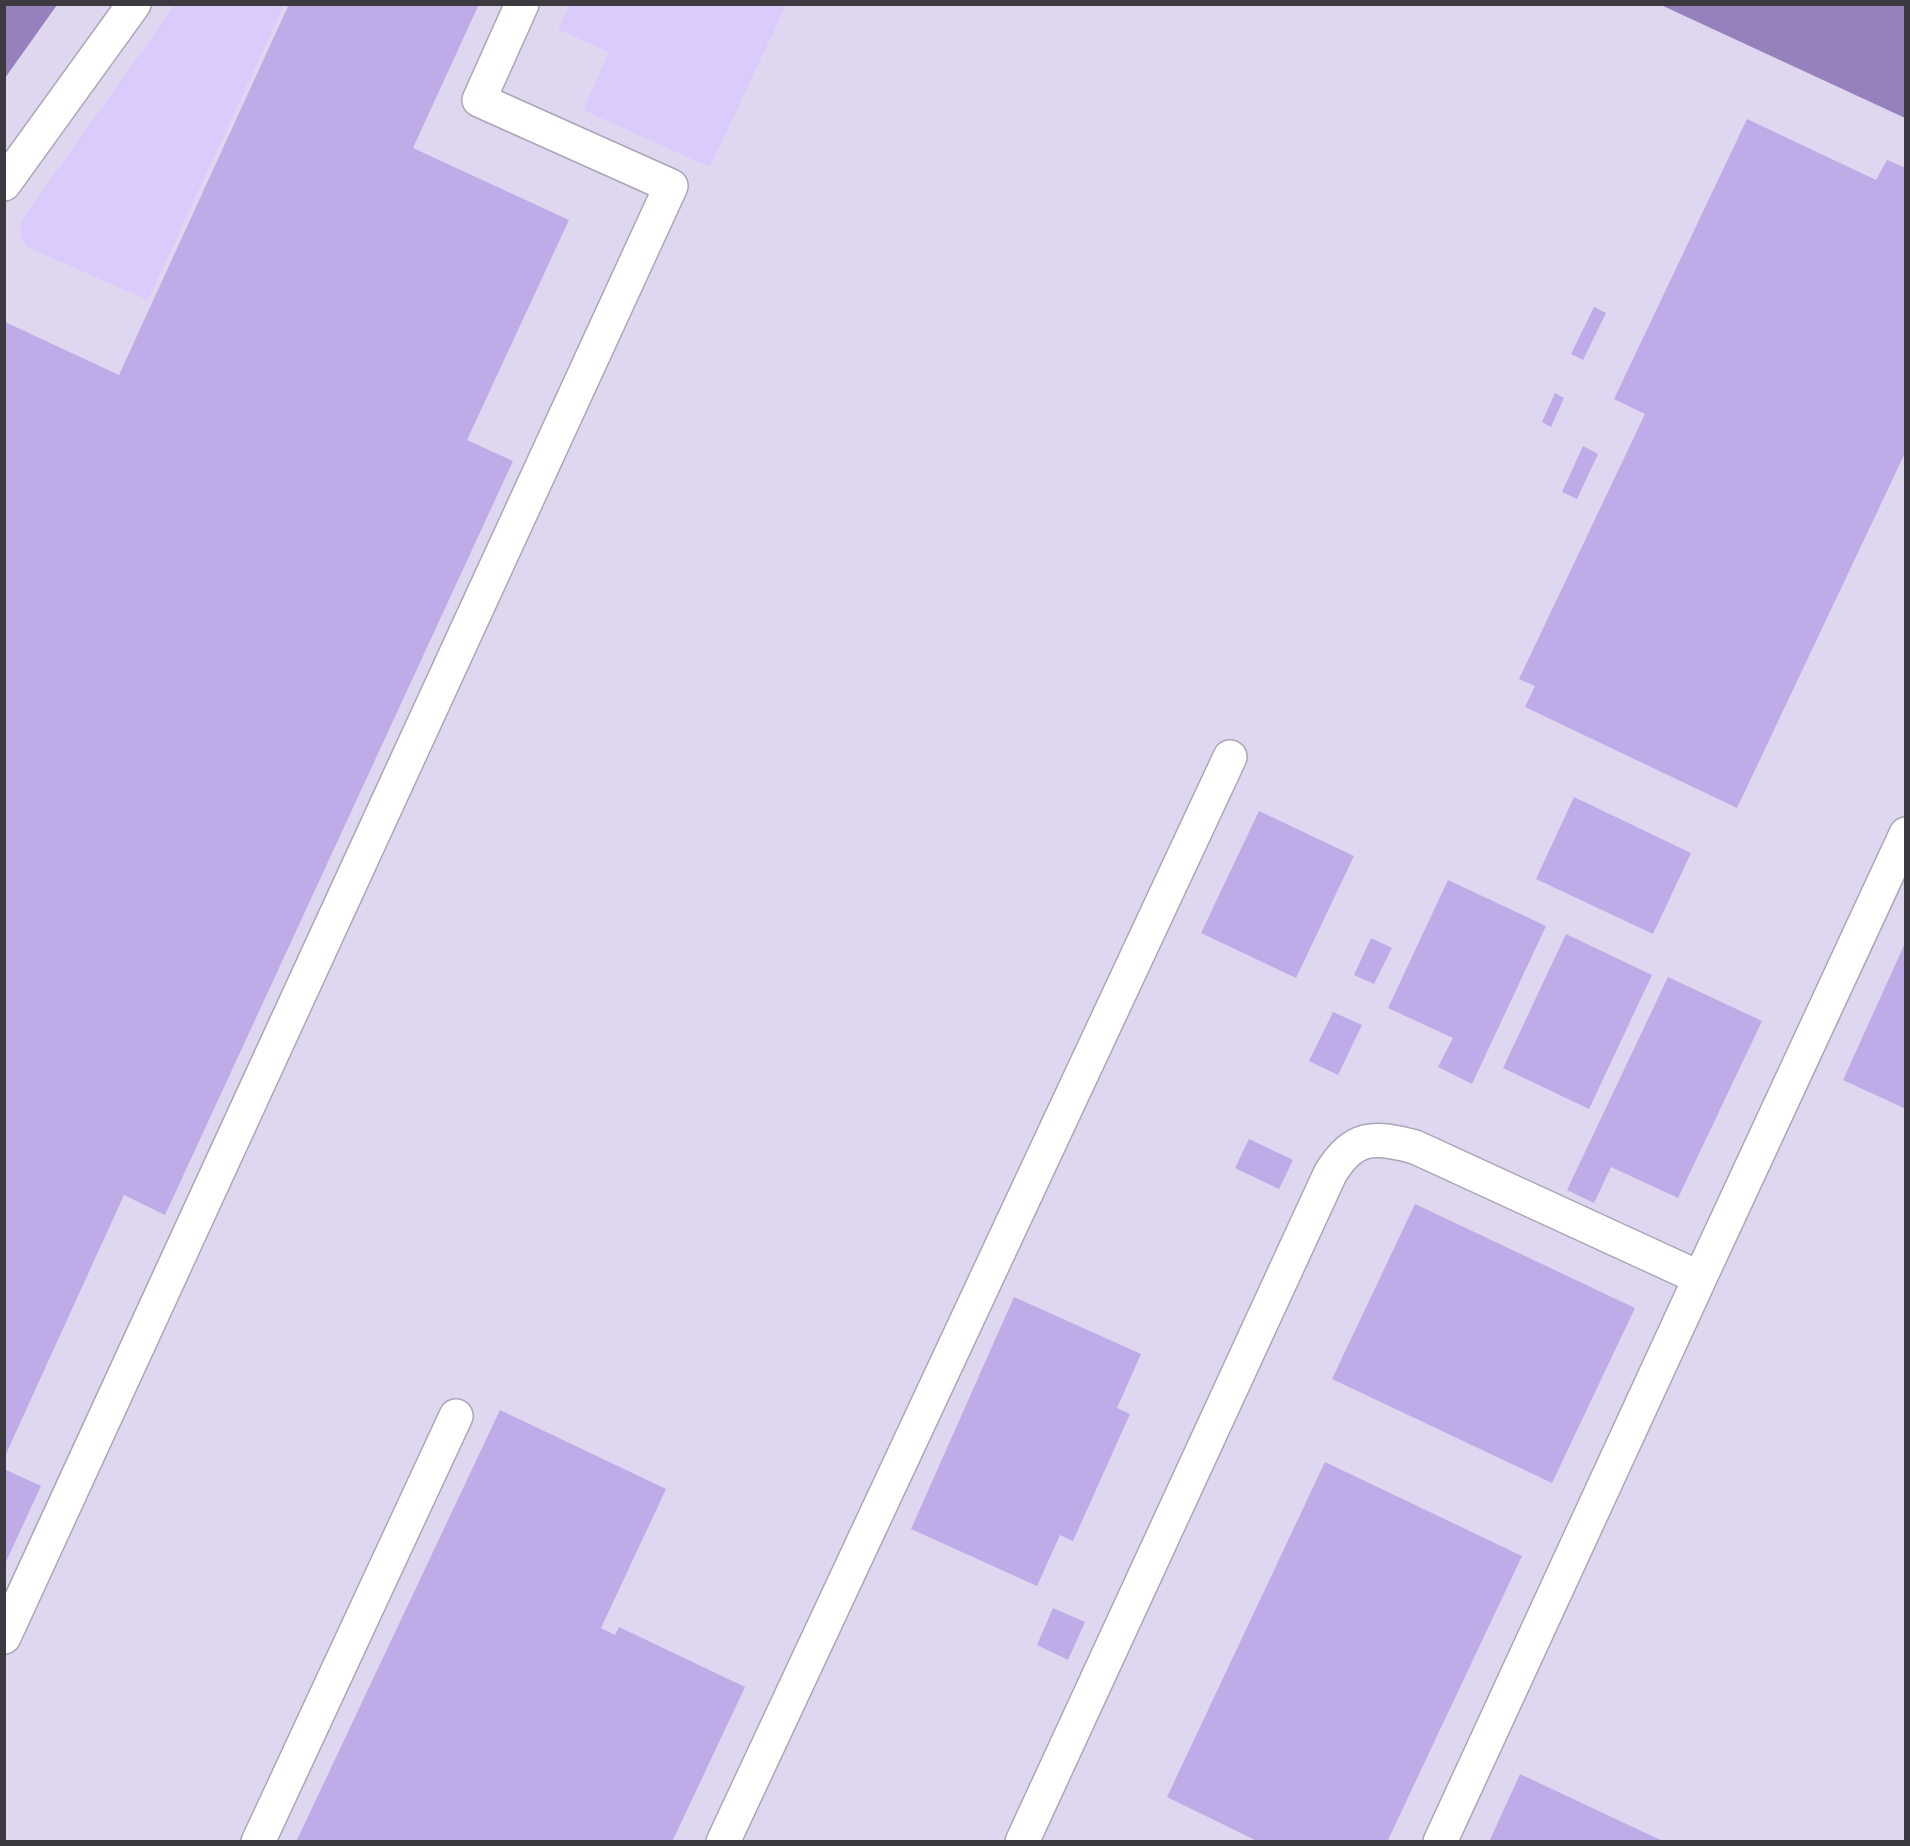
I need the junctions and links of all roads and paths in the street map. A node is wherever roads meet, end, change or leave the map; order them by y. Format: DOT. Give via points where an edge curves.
graph roads {
  1 [pos="134,4"];
  2 [pos="522,4"];
  3 [pos="4,184"];
  4 [pos="1230,758"];
  5 [pos="1905,834"];
  6 [pos="1700,1278"];
  7 [pos="456,1416"];
  8 [pos="4,1637"];
  9 [pos="258,1842"];
  10 [pos="723,1842"];
  11 [pos="1022,1842"];
  12 [pos="1440,1842"];
  1 -- 3 [label="lane"];
  2 -- 8 [label="lane" via="479,100 670,186"];
  4 -- 10 [label="lane"];
  5 -- 6 [label="lane"];
  6 -- 11 [label="lane" via="1415,1147 1387,1139 1360,1142 1341,1156"];
  6 -- 12 [label="lane"];
  7 -- 9 [label="lane"];
}
